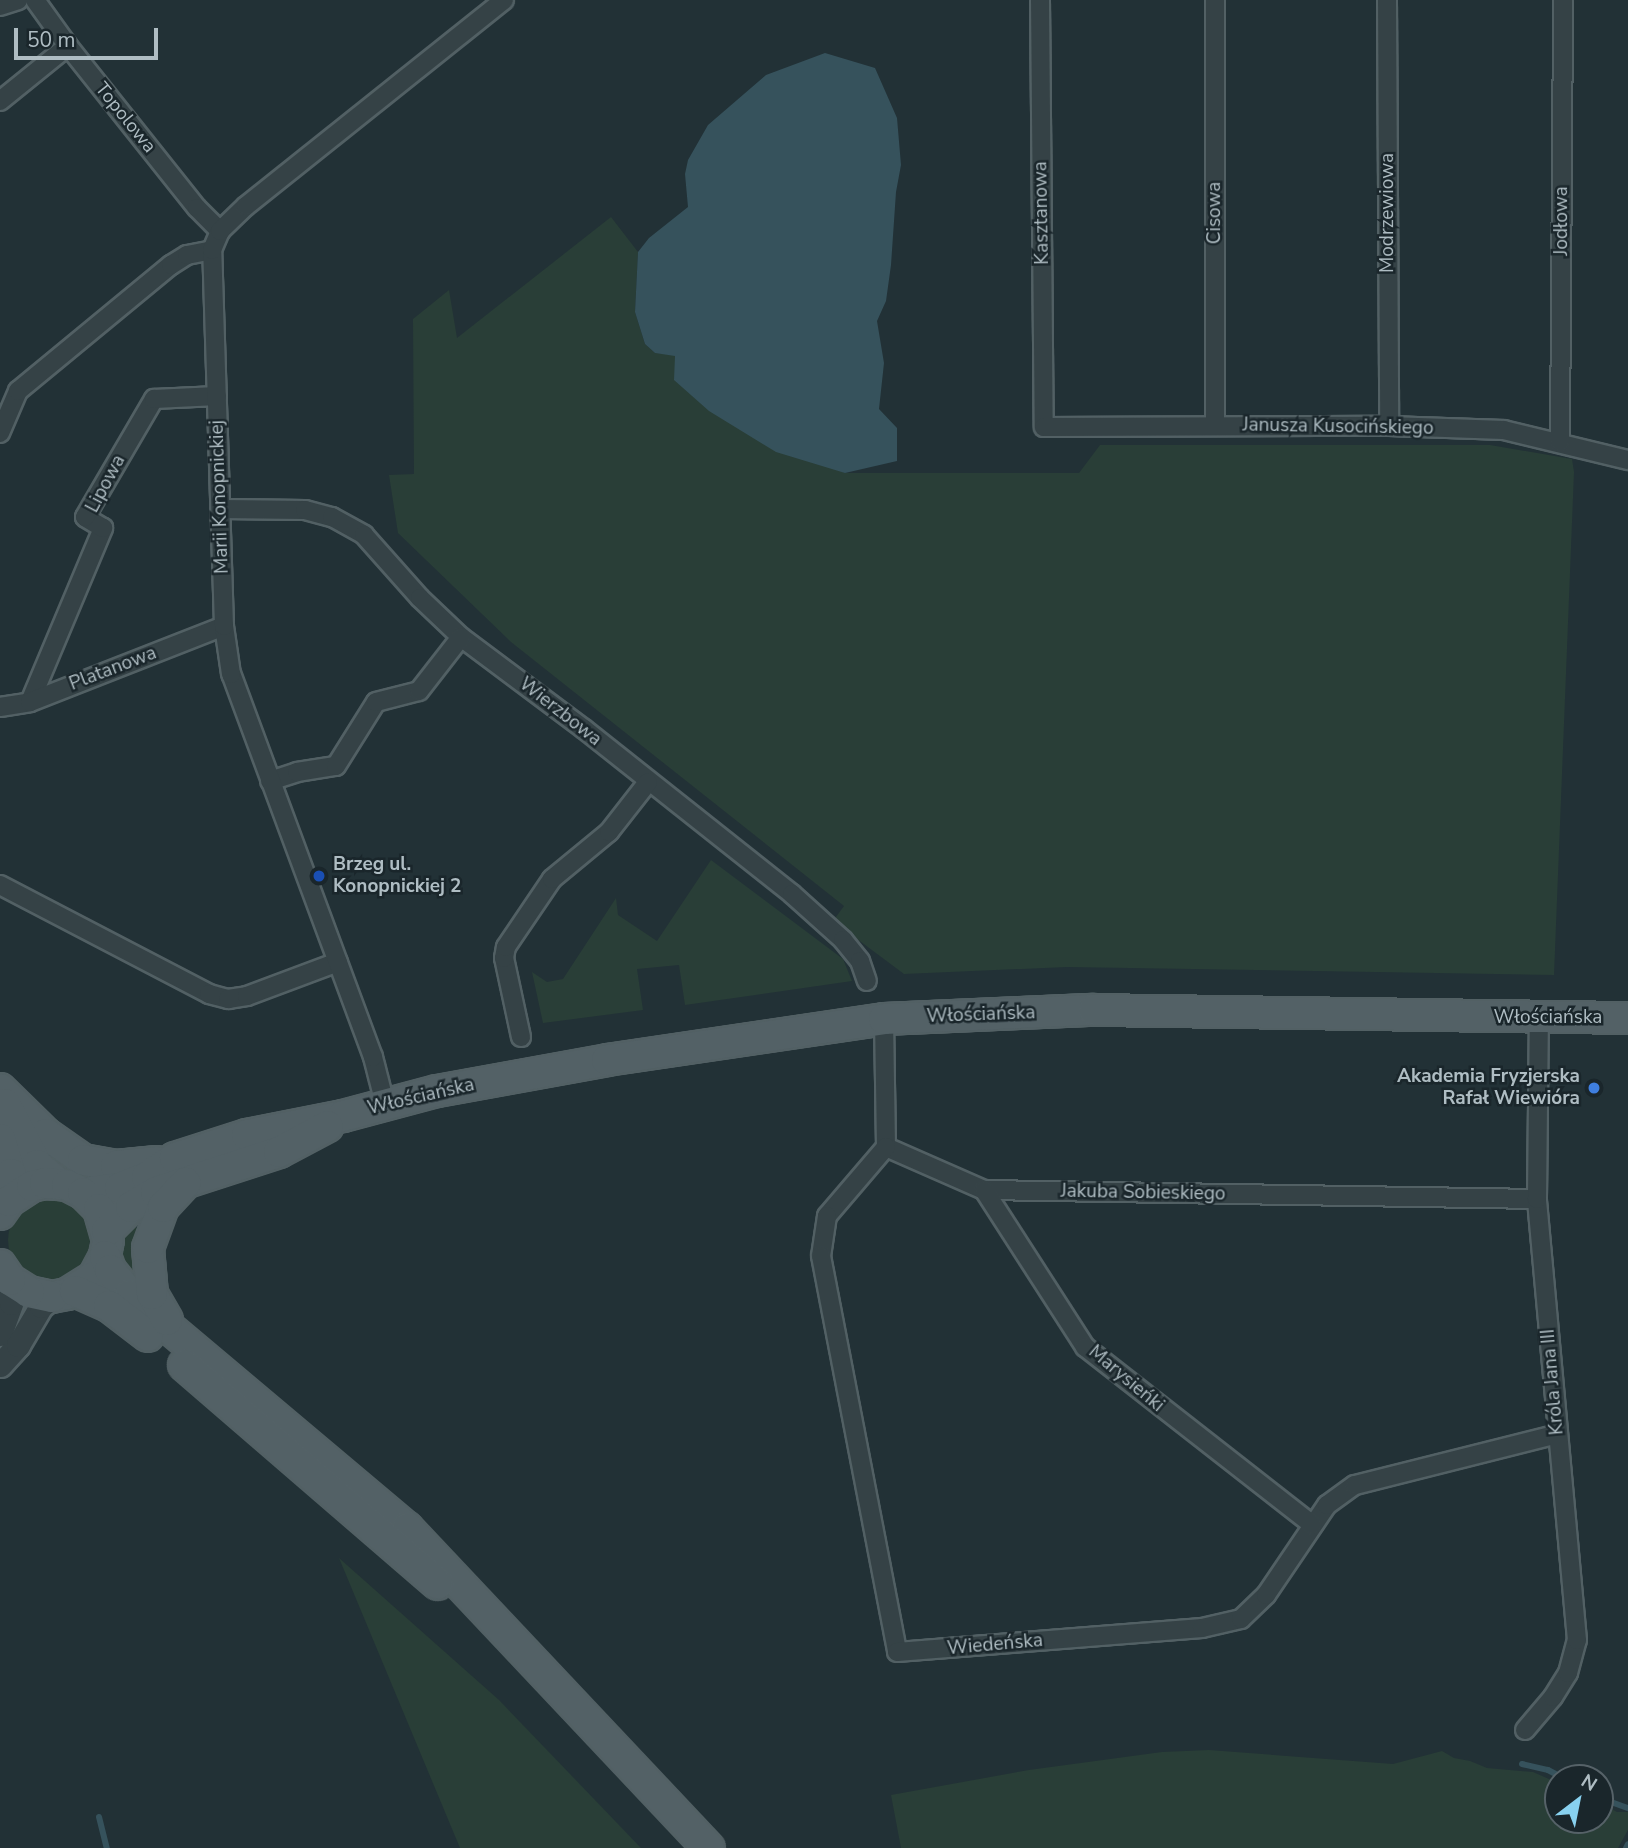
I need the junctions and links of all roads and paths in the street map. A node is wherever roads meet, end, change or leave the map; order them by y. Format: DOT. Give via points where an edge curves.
graph roads {
  1 [pos="18,0"];
  2 [pos="35,0"];
  3 [pos="504,0"];
  4 [pos="1040,0"];
  5 [pos="1216,0"];
  6 [pos="1387,0"];
  7 [pos="1563,0"];
  8 [pos="0,6"];
  9 [pos="68,46"];
  10 [pos="0,101"];
  11 [pos="220,231"];
  12 [pos="212,250"];
  13 [pos="217,396"];
  14 [pos="1215,426"];
  15 [pos="1389,426"];
  16 [pos="1044,427"];
  17 [pos="0,433"];
  18 [pos="1560,442"];
  19 [pos="1628,460"];
  20 [pos="222,509"];
  21 [pos="224,625"];
  22 [pos="461,637"];
  23 [pos="30,702"];
  24 [pos="0,707"];
  25 [pos="270,781"];
  26 [pos="648,782"];
  27 [pos="0,885"];
  28 [pos="338,962"];
  29 [pos="867,981"];
  30 [pos="1539,1018"];
  31 [pos="1628,1018"];
  32 [pos="884,1019"];
  33 [pos="521,1037"];
  34 [pos="0,1089"];
  35 [pos="0,1097"];
  36 [pos="385,1104"];
  37 [pos="0,1139"];
  38 [pos="886,1146"];
  39 [pos="181,1170"];
  40 [pos="71,1188"];
  41 [pos="984,1190"];
  42 [pos="1536,1199"];
  43 [pos="5,1208"];
  44 [pos="106,1244"];
  45 [pos="5,1273"];
  46 [pos="63,1294"];
  47 [pos="175,1332"];
  48 [pos="0,1334"];
  49 [pos="0,1365"];
  50 [pos="1558,1434"];
  51 [pos="1313,1525"];
  52 [pos="520,1650"];
  53 [pos="1525,1730"];
  54 [pos="709,1848"];
  1 -- 8 [label="street"];
  2 -- 9 [label="street, Topolowa"];
  3 -- 11 [label="street, Marii Konopnickiej"];
  4 -- 16 [label="street, Kasztanowa"];
  5 -- 14 [label="street, Cisowa"];
  6 -- 15 [label="street, Modrzewiowa"];
  7 -- 18 [label="street, Jodłowa"];
  9 -- 10 [label="street"];
  9 -- 11 [label="street, Topolowa"];
  11 -- 12 [label="street, Marii Konopnickiej"];
  12 -- 13 [label="street, Marii Konopnickiej"];
  12 -- 17 [label="street" via="187,255 171,265 18,391"];
  13 -- 20 [label="street, Marii Konopnickiej"];
  13 -- 23 [label="street, Lipowa" via="154,399 85,517 103,528"];
  14 -- 15 [label="street, Janusza Kusocińskiego"];
  14 -- 16 [label="street, Janusza Kusocińskiego"];
  15 -- 18 [label="street, Janusza Kusocińskiego" via="1504,430"];
  18 -- 19 [label="street, Janusza Kusocińskiego"];
  20 -- 21 [label="street, Marii Konopnickiej"];
  20 -- 22 [label="street, Wierzbowa" via="304,510 332,517 364,535 419,598"];
  21 -- 23 [label="street, Platanowa"];
  21 -- 25 [label="street, Marii Konopnickiej" via="231,674"];
  22 -- 25 [label="street" via="419,691 376,702 337,766"];
  22 -- 26 [label="street, Wierzbowa"];
  23 -- 24 [label="street, Platanowa"];
  25 -- 28 [label="street, Marii Konopnickiej"];
  26 -- 29 [label="street, Wierzbowa" via="792,894 843,940 860,961"];
  26 -- 33 [label="street" via="609,832 552,879 506,947 503,958"];
  27 -- 28 [label="street" via="209,994 228,999"];
  28 -- 36 [label="street, Marii Konopnickiej"];
  30 -- 31 [label="main road, Włościańska"];
  30 -- 32 [label="main road, Włościańska" via="1094,1010"];
  30 -- 42 [label="street, Króla Jana III"];
  32 -- 36 [label="main road, Włościańska" via="607,1060"];
  32 -- 38 [label="street"];
  34 -- 39 [label="main road" via="46,1134 83,1160"];
  35 -- 40 [label="main road" via="26,1148 46,1174"];
  36 -- 39 [label="main road, Włościańska" via="343,1116 279,1152"];
  37 -- 43 [label="main road" via="11,1174"];
  38 -- 41 [label="street, Jakuba Sobieskiego"];
  38 -- 51 [label="street, Wiedeńska" via="827,1216 821,1256 897,1653 1202,1628 1241,1619 1266,1595"];
  39 -- 40 [label="main road, Włościańska" via="120,1188"];
  39 -- 44 [label="main road, Włościańska" via="163,1189 131,1207"];
  39 -- 47 [label="main road" via="148,1248 152,1294"];
  40 -- 43 [label="main road, Włościańska" via="32,1186"];
  40 -- 44 [label="main road" via="99,1209"];
  41 -- 42 [label="street, Jakuba Sobieskiego"];
  41 -- 51 [label="street, Marysieńki" via="1085,1347"];
  42 -- 50 [label="street, Króla Jana III"];
  44 -- 46 [label="main road, Włościańska" via="94,1277"];
  44 -- 47 [label="main road" via="110,1270 130,1295"];
  45 -- 46 [label="main road" via="29,1292"];
  45 -- 48 [label="street" via="11,1303"];
  46 -- 49 [label="street" via="41,1306"];
  46 -- 52 [label="main road" via="109,1306 138,1327"];
  47 -- 52 [label="main road" via="407,1528"];
  50 -- 51 [label="street, Wiedeńska" via="1355,1485 1327,1505"];
  50 -- 53 [label="street, Króla Jana III" via="1577,1640 1568,1673"];
  52 -- 54 [label="main road"];
}
